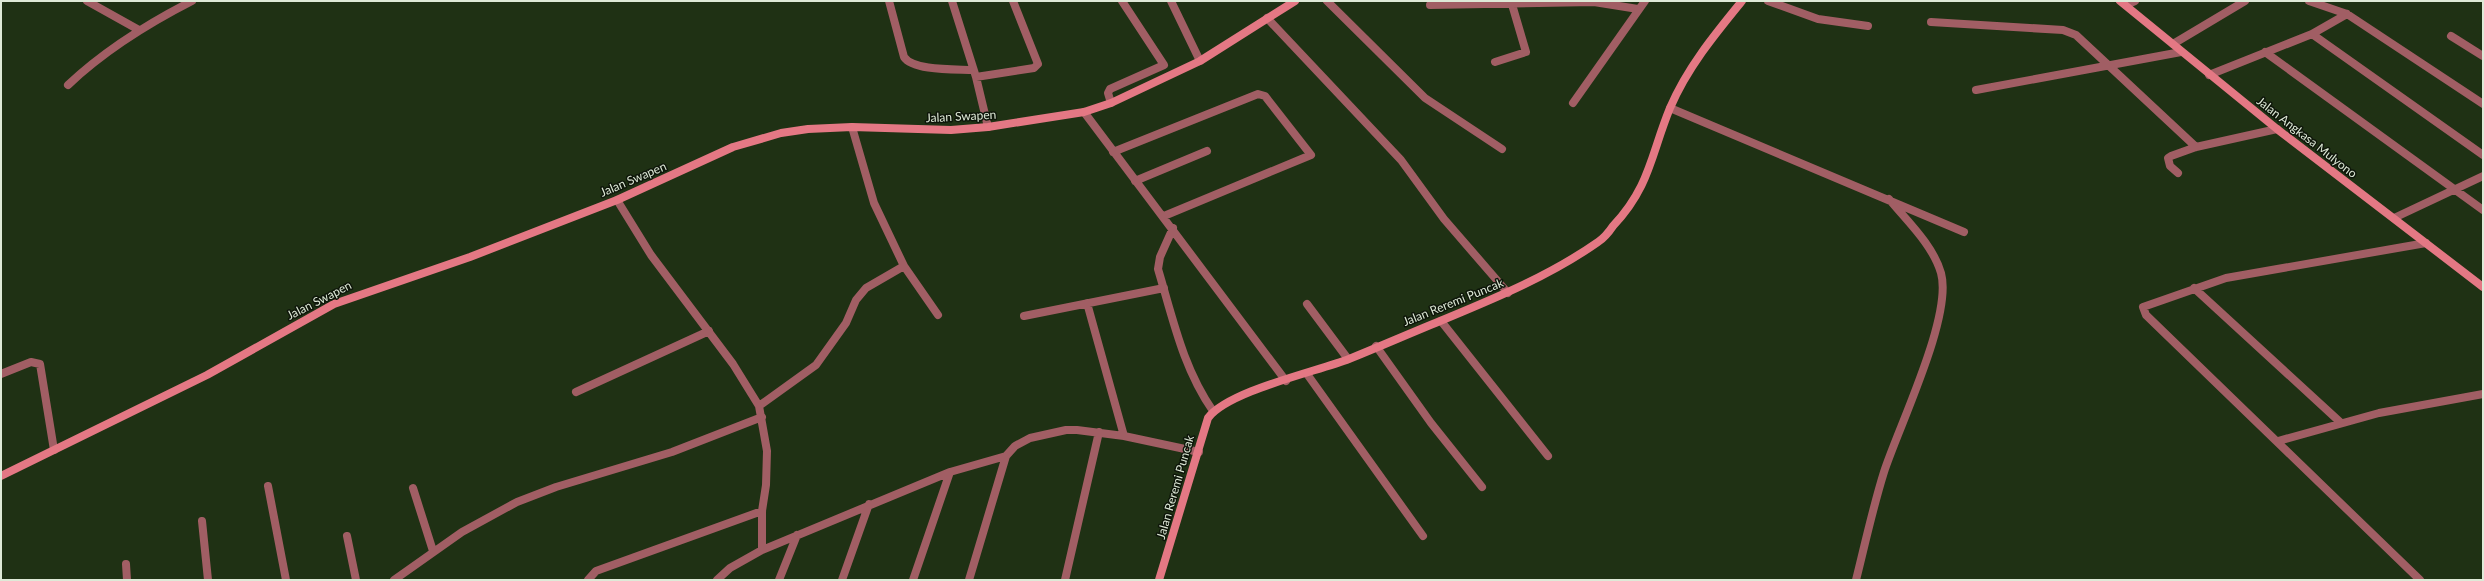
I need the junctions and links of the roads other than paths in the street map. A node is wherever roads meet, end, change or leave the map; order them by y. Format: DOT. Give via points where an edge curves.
graph roads {
  1 [pos="87,1"];
  2 [pos="192,1"];
  3 [pos="889,1"];
  4 [pos="952,1"];
  5 [pos="1013,1"];
  6 [pos="1122,1"];
  7 [pos="1171,1"];
  8 [pos="1295,1"];
  9 [pos="1327,1"];
  10 [pos="1645,1"];
  11 [pos="1742,1"];
  12 [pos="1768,1"];
  13 [pos="2134,1"];
  14 [pos="2245,1"];
  15 [pos="2310,1"];
  16 [pos="1511,2"];
  17 [pos="1286,3"];
  18 [pos="2123,3"];
  19 [pos="1430,5"];
  20 [pos="1638,9"];
  21 [pos="2347,14"];
  22 [pos="1267,18"];
  23 [pos="1931,22"];
  24 [pos="1868,26"];
  25 [pos="139,30"];
  26 [pos="2312,34"];
  27 [pos="2452,36"];
  28 [pos="2173,44"];
  29 [pos="2181,52"];
  30 [pos="2265,52"];
  31 [pos="2483,56"];
  32 [pos="1200,61"];
  33 [pos="1495,62"];
  34 [pos="2106,65"];
  35 [pos="974,74"];
  36 [pos="2209,75"];
  37 [pos="68,85"];
  38 [pos="1976,90"];
  39 [pos="1111,103"];
  40 [pos="1573,103"];
  41 [pos="2483,104"];
  42 [pos="1670,108"];
  43 [pos="1084,112"];
  44 [pos="852,127"];
  45 [pos="988,127"];
  46 [pos="2277,129"];
  47 [pos="2196,147"];
  48 [pos="1502,149"];
  49 [pos="1207,151"];
  50 [pos="1113,152"];
  51 [pos="2483,155"];
  52 [pos="2178,173"];
  53 [pos="2483,176"];
  54 [pos="1135,181"];
  55 [pos="2454,190"];
  56 [pos="1889,199"];
  57 [pos="617,200"];
  58 [pos="2483,210"];
  59 [pos="1164,216"];
  60 [pos="2394,218"];
  61 [pos="1173,228"];
  62 [pos="1964,232"];
  63 [pos="2426,243"];
  64 [pos="904,266"];
  65 [pos="2483,287"];
  66 [pos="1164,288"];
  67 [pos="2194,288"];
  68 [pos="1508,293"];
  69 [pos="1087,303"];
  70 [pos="1307,304"];
  71 [pos="938,315"];
  72 [pos="1024,316"];
  73 [pos="1441,321"];
  74 [pos="709,331"];
  75 [pos="1376,346"];
  76 [pos="1348,359"];
  77 [pos="1,374"];
  78 [pos="1307,374"];
  79 [pos="1286,381"];
  80 [pos="576,392"];
  81 [pos="2483,394"];
  82 [pos="759,406"];
  83 [pos="1213,411"];
  84 [pos="762,417"];
  85 [pos="2340,422"];
  86 [pos="1099,432"];
  87 [pos="1124,436"];
  88 [pos="2278,441"];
  89 [pos="54,450"];
  90 [pos="1199,452"];
  91 [pos="1006,456"];
  92 [pos="1548,456"];
  93 [pos="950,472"];
  94 [pos="1,476"];
  95 [pos="268,486"];
  96 [pos="1482,487"];
  97 [pos="414,488"];
  98 [pos="869,504"];
  99 [pos="762,511"];
  100 [pos="202,521"];
  101 [pos="797,535"];
  102 [pos="347,536"];
  103 [pos="1423,536"];
  104 [pos="762,550"];
  105 [pos="433,551"];
  106 [pos="126,564"];
  107 [pos="127,580"];
  108 [pos="208,580"];
  109 [pos="286,580"];
  110 [pos="356,580"];
  111 [pos="394,580"];
  112 [pos="588,580"];
  113 [pos="717,580"];
  114 [pos="779,580"];
  115 [pos="842,580"];
  116 [pos="913,580"];
  117 [pos="969,580"];
  118 [pos="1065,580"];
  119 [pos="1159,580"];
  120 [pos="1856,580"];
  121 [pos="2420,580"];
  1 -- 25 [label="street"];
  2 -- 25 [label="street"];
  3 -- 35 [label="street" via="904,57 908,63"];
  4 -- 35 [label="street"];
  5 -- 35 [label="street" via="1038,64 1034,68"];
  6 -- 39 [label="street" via="1164,65 1110,89 1108,93"];
  7 -- 32 [label="street"];
  8 -- 17 [label="main road, Jalan Swapen"];
  9 -- 48 [label="street" via="1425,98"];
  10 -- 20 [label="street"];
  11 -- 42 [label="main road, Jalan Reremi Puncak" via="1711,39"];
  12 -- 24 [label="street" via="1818,19"];
  13 -- 18 [label="street"];
  14 -- 28 [label="street"];
  15 -- 21 [label="street" via="2322,8 2333,7"];
  16 -- 19 [label="street"];
  16 -- 20 [label="street" via="1594,2"];
  16 -- 33 [label="street" via="1526,52"];
  17 -- 22 [label="main road, Jalan Swapen"];
  18 -- 28 [label="main road, Jalan Angkasa Mulyono"];
  20 -- 40 [label="street"];
  21 -- 26 [label="street"];
  21 -- 41 [label="street"];
  22 -- 32 [label="main road, Jalan Swapen"];
  22 -- 68 [label="street" via="1401,160 1444,219"];
  23 -- 34 [label="street" via="2063,30 2076,35"];
  25 -- 37 [label="street" via="92,62"];
  26 -- 30 [label="street"];
  26 -- 51 [label="street"];
  27 -- 31 [label="street"];
  28 -- 29 [label="main road, Jalan Angkasa Mulyono"];
  29 -- 34 [label="street"];
  29 -- 36 [label="main road, Jalan Angkasa Mulyono"];
  30 -- 36 [label="street"];
  30 -- 55 [label="street"];
  32 -- 39 [label="main road, Jalan Swapen"];
  34 -- 38 [label="street"];
  34 -- 47 [label="street"];
  35 -- 45 [label="street"];
  36 -- 46 [label="main road, Jalan Angkasa Mulyono"];
  39 -- 43 [label="main road, Jalan Swapen"];
  42 -- 56 [label="street"];
  42 -- 68 [label="main road, Jalan Reremi Puncak" via="1643,185 1622,217 1600,241 1583,253"];
  43 -- 45 [label="main road, Jalan Swapen"];
  43 -- 50 [label="street"];
  44 -- 45 [label="main road, Jalan Swapen" via="915,130"];
  44 -- 57 [label="main road, Jalan Swapen" via="808,129 759,138 733,147"];
  44 -- 64 [label="street" via="874,203"];
  46 -- 47 [label="street"];
  46 -- 60 [label="main road, Jalan Angkasa Mulyono"];
  47 -- 52 [label="street" via="2168,158 2170,166"];
  49 -- 54 [label="street"];
  50 -- 54 [label="street"];
  50 -- 59 [label="street" via="1258,94 1265,96 1311,155"];
  53 -- 55 [label="street"];
  54 -- 59 [label="street"];
  55 -- 58 [label="street"];
  55 -- 60 [label="street"];
  56 -- 62 [label="street"];
  56 -- 120 [label="street" via="1923,240 1934,259 1942,279 1944,300 1929,351 1884,472"];
  57 -- 74 [label="street" via="651,255"];
  57 -- 89 [label="main road, Jalan Swapen" via="470,257 334,304 207,375"];
  59 -- 61 [label="street"];
  60 -- 63 [label="main road, Jalan Angkasa Mulyono"];
  61 -- 66 [label="street" via="1158,264"];
  61 -- 79 [label="street"];
  63 -- 65 [label="main road, Jalan Angkasa Mulyono"];
  63 -- 67 [label="street" via="2226,278"];
  64 -- 71 [label="street"];
  64 -- 82 [label="street" via="866,288 858,296 846,323 816,365"];
  66 -- 69 [label="street"];
  66 -- 83 [label="street" via="1190,375"];
  67 -- 85 [label="street"];
  67 -- 88 [label="street" via="2144,306 2143,310"];
  68 -- 73 [label="main road, Jalan Reremi Puncak"];
  69 -- 72 [label="street"];
  69 -- 87 [label="street"];
  70 -- 76 [label="street"];
  73 -- 75 [label="main road, Jalan Reremi Puncak"];
  73 -- 92 [label="street"];
  74 -- 80 [label="street"];
  74 -- 82 [label="street"];
  75 -- 76 [label="main road, Jalan Reremi Puncak"];
  75 -- 96 [label="street" via="1431,423"];
  76 -- 78 [label="main road, Jalan Reremi Puncak"];
  77 -- 89 [label="street" via="31,362 40,364"];
  78 -- 79 [label="main road, Jalan Reremi Puncak"];
  78 -- 103 [label="street"];
  79 -- 83 [label="main road, Jalan Reremi Puncak" via="1234,398"];
  81 -- 85 [label="street" via="2434,401"];
  82 -- 84 [label="street"];
  83 -- 90 [label="main road, Jalan Reremi Puncak" via="1203,430"];
  84 -- 99 [label="street" via="767,451"];
  84 -- 105 [label="street" via="618,470 536,494 486,518"];
  85 -- 88 [label="street"];
  86 -- 87 [label="street"];
  86 -- 91 [label="street" via="1066,430 1030,438 1015,446"];
  86 -- 118 [label="street"];
  87 -- 90 [label="street"];
  88 -- 121 [label="street"];
  89 -- 94 [label="main road, Jalan Swapen"];
  90 -- 119 [label="main road, Jalan Reremi Puncak"];
  91 -- 93 [label="street"];
  91 -- 117 [label="street"];
  93 -- 98 [label="street"];
  93 -- 116 [label="street"];
  95 -- 109 [label="street"];
  97 -- 105 [label="street"];
  98 -- 101 [label="street"];
  98 -- 115 [label="street"];
  99 -- 104 [label="street"];
  99 -- 112 [label="street" via="596,572 589,576"];
  100 -- 108 [label="street"];
  101 -- 104 [label="street"];
  101 -- 114 [label="street"];
  102 -- 110 [label="street"];
  104 -- 113 [label="street" via="730,568"];
  105 -- 111 [label="street"];
  106 -- 107 [label="street"];
}
